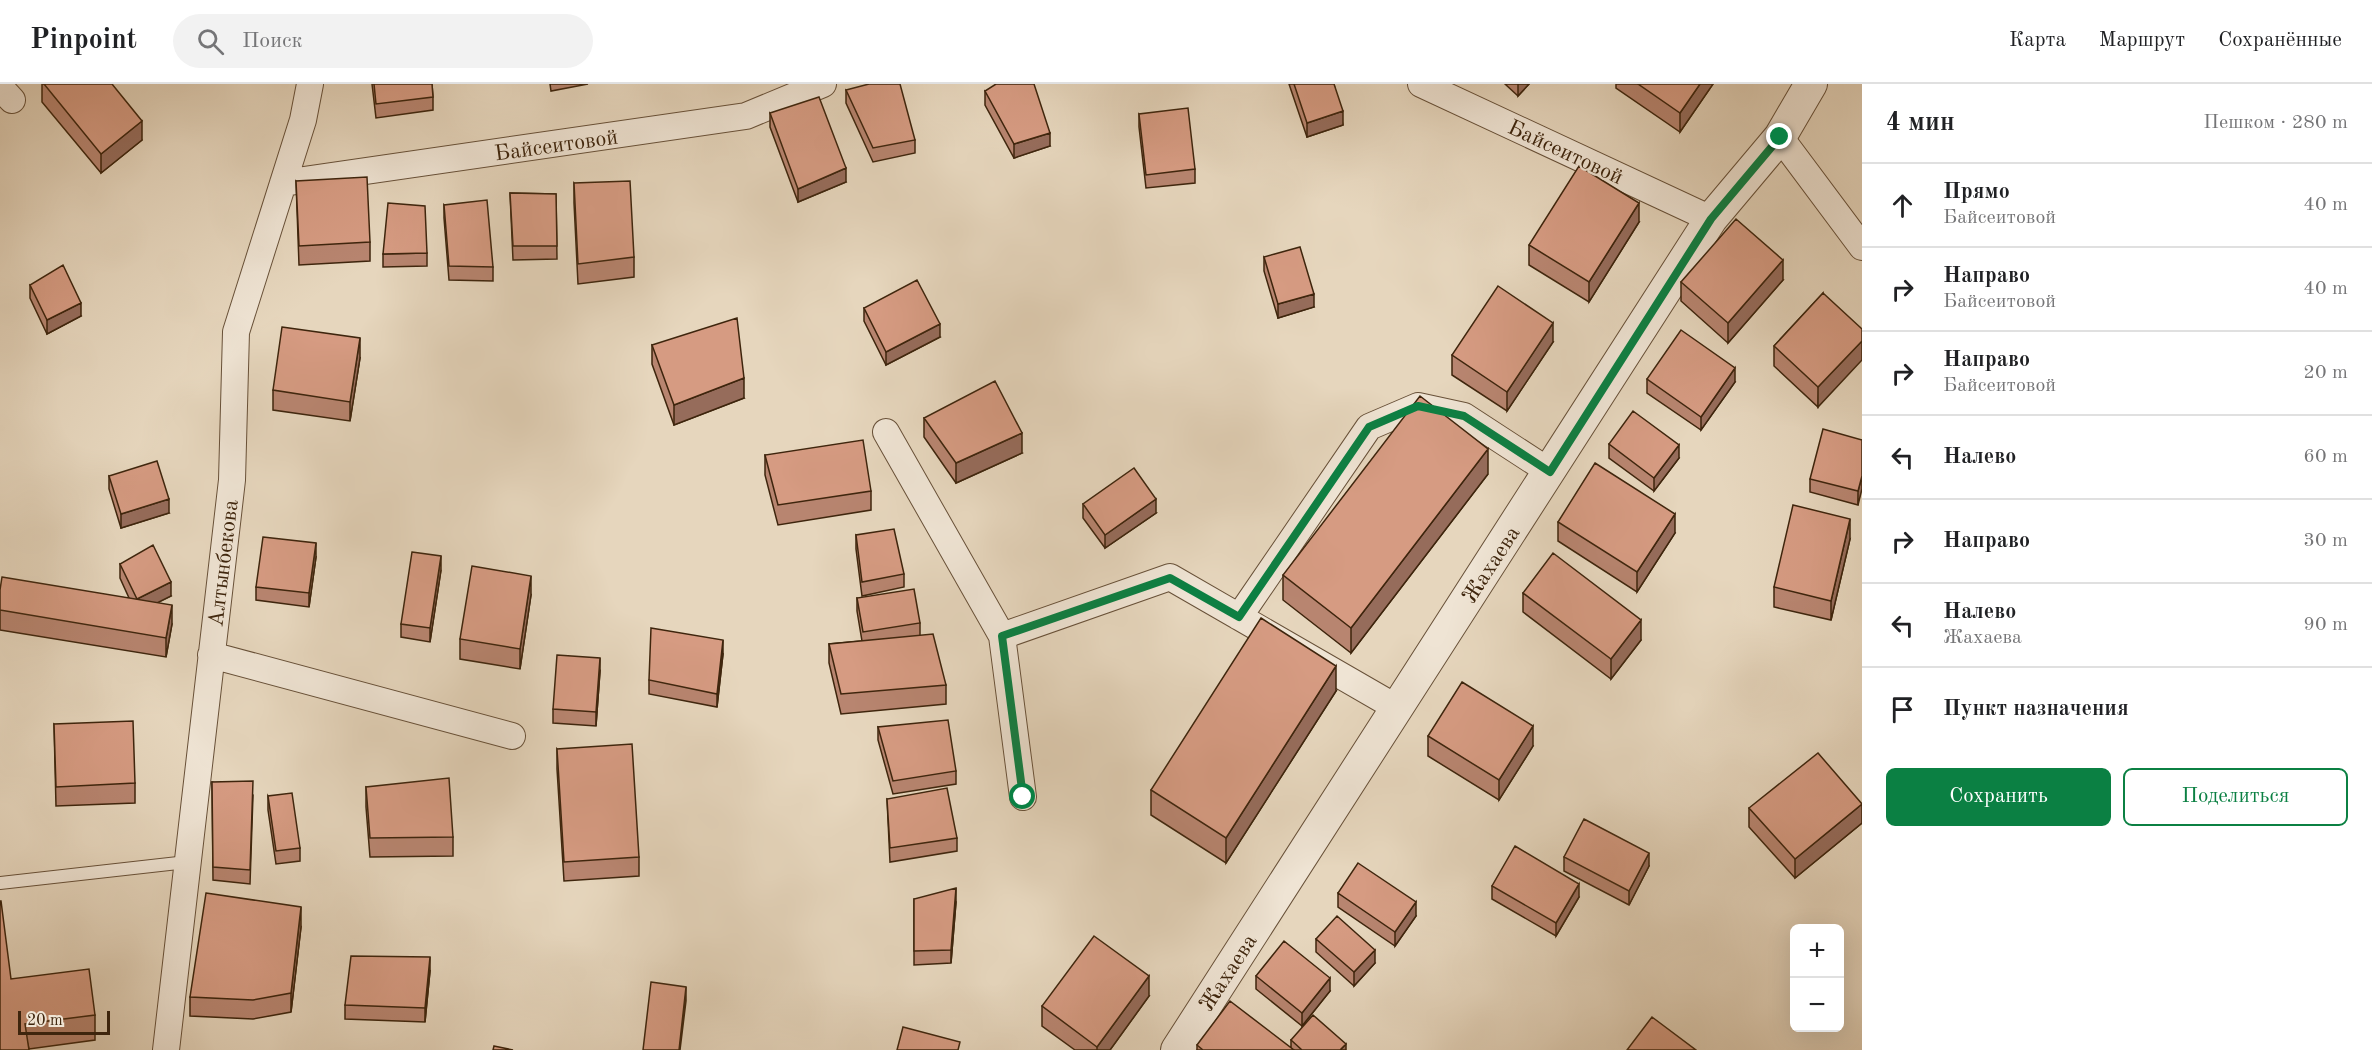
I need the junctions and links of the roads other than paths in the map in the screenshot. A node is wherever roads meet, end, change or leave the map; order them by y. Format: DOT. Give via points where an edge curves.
graph roads {
  1 [pos="310,84"];
  2 [pos="823,84"];
  3 [pos="1421,84"];
  4 [pos="1811,84"];
  5 [pos="1780,137"];
  6 [pos="283,183"];
  7 [pos="1711,219"];
  8 [pos="1862,247"];
  9 [pos="886,432"];
  10 [pos="1550,472"];
  11 [pos="1239,617"];
  12 [pos="1002,636"];
  13 [pos="211,655"];
  14 [pos="1397,708"];
  15 [pos="512,736"];
  16 [pos="1023,797"];
  17 [pos="187,862"];
  18 [pos="0,883"];
  19 [pos="166,1050"];
  20 [pos="1177,1050"];
  1 -- 6 [label="street, Алтынбекова"];
  2 -- 6 [label="street, Байсеитовой" via="746,116"];
  3 -- 7 [label="street, Байсеитовой"];
  4 -- 5 [label="street, Жахаева"];
  5 -- 7 [label="street, Жахаева"];
  5 -- 8 [label="street"];
  6 -- 13 [label="street, Алтынбекова" via="236,332 232,480"];
  7 -- 10 [label="street, Жахаева"];
  9 -- 12 [label="street"];
  10 -- 11 [label="street" via="1464,416 1418,406 1369,427"];
  10 -- 14 [label="street, Жахаева"];
  11 -- 12 [label="street" via="1170,578"];
  11 -- 14 [label="street"];
  12 -- 16 [label="street"];
  13 -- 15 [label="street"];
  13 -- 17 [label="street, Алтынбекова"];
  14 -- 20 [label="street, Жахаева"];
  17 -- 18 [label="lane"];
  17 -- 19 [label="street, Алтынбекова"];
}
